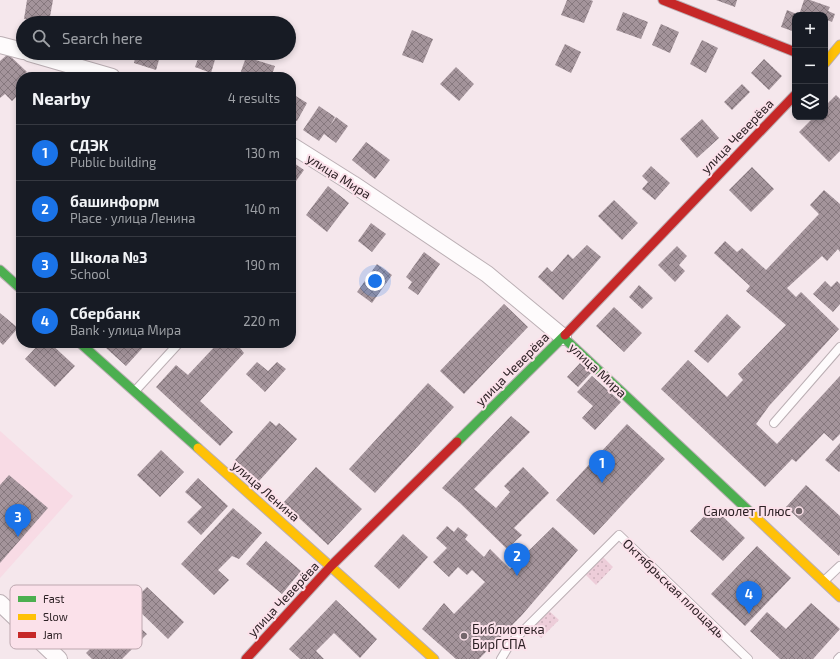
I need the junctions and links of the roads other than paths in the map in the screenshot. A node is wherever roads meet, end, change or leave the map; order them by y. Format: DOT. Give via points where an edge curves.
graph roads {
  1 [pos="663,0"];
  2 [pos="0,45"];
  3 [pos="840,45"];
  4 [pos="16,49"];
  5 [pos="792,51"];
  6 [pos="53,60"];
  7 [pos="828,60"];
  8 [pos="828,65"];
  9 [pos="835,68"];
  10 [pos="95,72"];
  11 [pos="792,98"];
  12 [pos="296,148"];
  13 [pos="0,270"];
  14 [pos="16,284"];
  15 [pos="563,337"];
  16 [pos="840,347"];
  17 [pos="86,348"];
  18 [pos="174,348"];
  19 [pos="134,392"];
  20 [pos="774,423"];
  21 [pos="331,566"];
  22 [pos="840,566"];
  23 [pos="823,582"];
  24 [pos="840,597"];
  25 [pos="0,603"];
  26 [pos="10,612"];
  27 [pos="48,649"];
  28 [pos="59,659"];
  29 [pos="246,659"];
  30 [pos="434,659"];
  31 [pos="501,659"];
  32 [pos="748,659"];
  1 -- 5 [label="main road"];
  2 -- 4 [label="street"];
  3 -- 7 [label="main road"];
  6 -- 10 [label="street"];
  8 -- 9 [label="main road"];
  11 -- 15 [label="main road, улица Чеверёва"];
  12 -- 15 [label="street, улица Мира" via="487,274"];
  13 -- 14 [label="main road"];
  15 -- 21 [label="main road, улица Чеверёва"];
  15 -- 23 [label="main road, улица Мира"];
  16 -- 20 [label="lane"];
  17 -- 19 [label="main road, улица Ленина"];
  18 -- 19 [label="lane"];
  19 -- 21 [label="main road, улица Ленина"];
  21 -- 29 [label="main road, улица Чеверёва"];
  21 -- 30 [label="main road, улица Ленина"];
  22 -- 23 [label="lane"];
  23 -- 24 [label="main road, улица Мира"];
  25 -- 26 [label="street"];
  27 -- 28 [label="street"];
  31 -- 32 [label="lane, Октябрьская площадь" via="510,644 619,535"];
}
